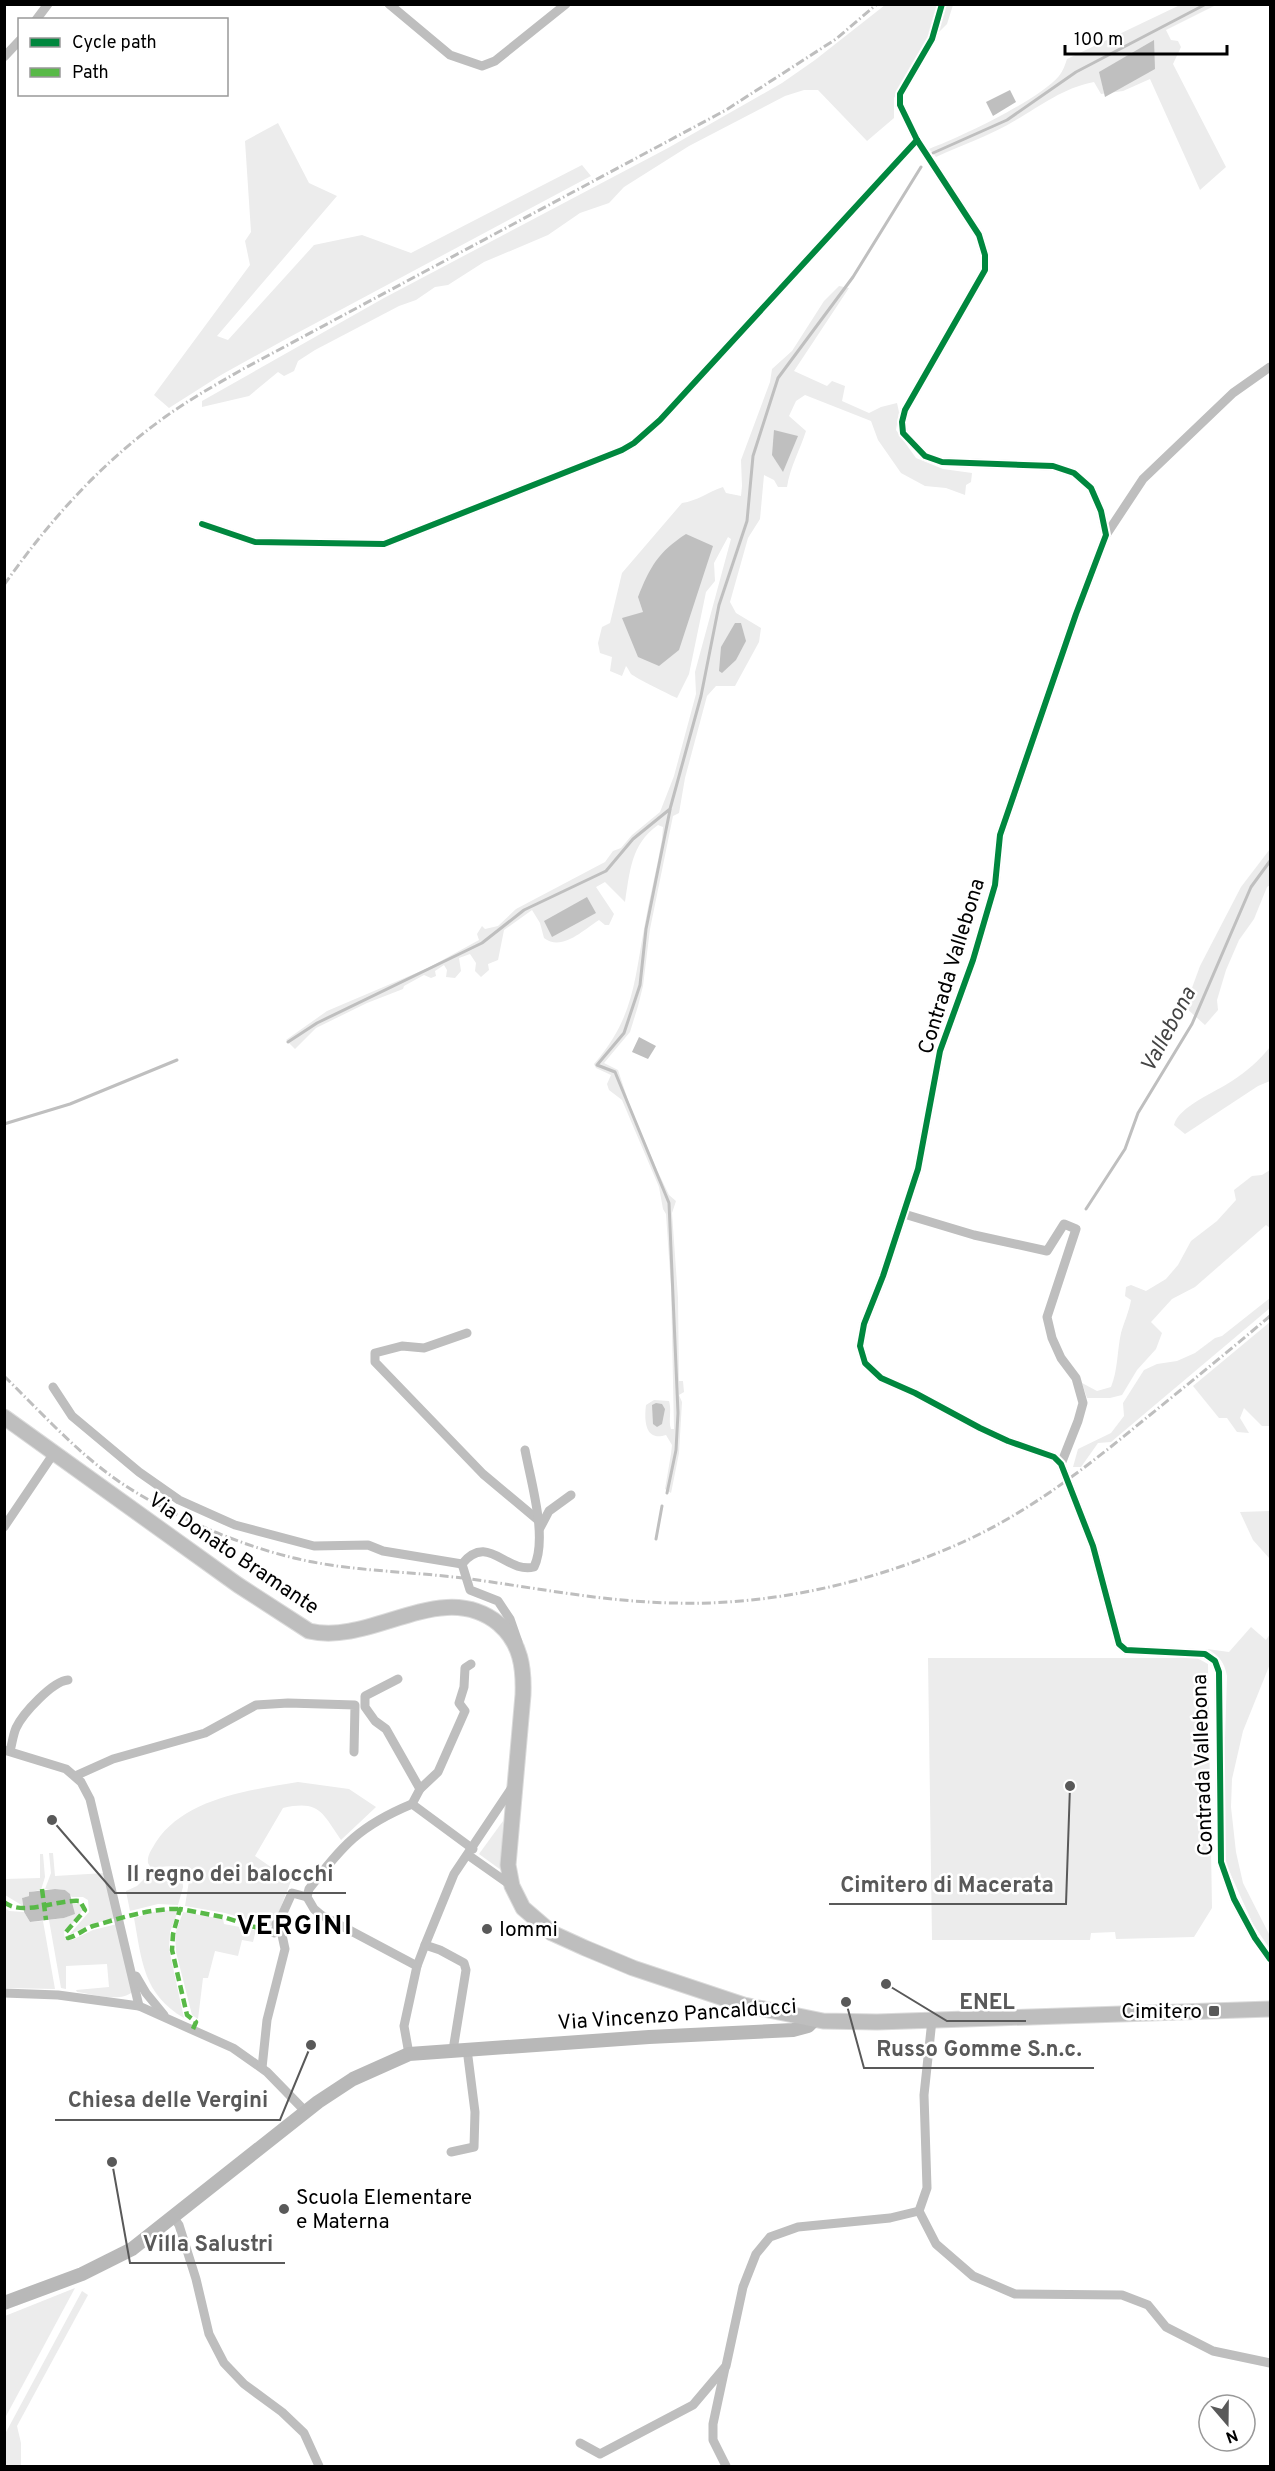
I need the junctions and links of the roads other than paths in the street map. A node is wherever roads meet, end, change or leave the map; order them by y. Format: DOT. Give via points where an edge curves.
graph roads {
  1 [pos="48,4"];
  2 [pos="389,4"];
  3 [pos="566,4"];
  4 [pos="942,4"];
  5 [pos="38,18"];
  6 [pos="18,42"];
  7 [pos="4,57"];
  8 [pos="916,140"];
  9 [pos="1270,367"];
  10 [pos="202,524"];
  11 [pos="1107,535"];
  12 [pos="904,1214"];
  13 [pos="467,1333"];
  14 [pos="53,1387"];
  15 [pos="4,1417"];
  16 [pos="525,1449"];
  17 [pos="54,1453"];
  18 [pos="1061,1464"];
  19 [pos="571,1495"];
  20 [pos="539,1524"];
  21 [pos="4,1527"];
  22 [pos="462,1564"];
  23 [pos="520,1656"];
  24 [pos="471,1664"];
  25 [pos="398,1679"];
  26 [pos="69,1680"];
  27 [pos="7,1750"];
  28 [pos="354,1752"];
  29 [pos="75,1776"];
  30 [pos="514,1784"];
  31 [pos="420,1789"];
  32 [pos="412,1804"];
  33 [pos="470,1852"];
  34 [pos="512,1886"];
  35 [pos="307,1897"];
  36 [pos="426,1945"];
  37 [pos="1270,1959"];
  38 [pos="131,1965"];
  39 [pos="417,1966"];
  40 [pos="4,1993"];
  41 [pos="139,2006"];
  42 [pos="1270,2009"];
  43 [pos="166,2017"];
  44 [pos="814,2020"];
  45 [pos="932,2020"];
  46 [pos="460,2050"];
  47 [pos="409,2054"];
  48 [pos="262,2067"];
  49 [pos="305,2112"];
  50 [pos="451,2152"];
  51 [pos="920,2211"];
  52 [pos="174,2218"];
  53 [pos="4,2304"];
  54 [pos="1270,2363"];
  55 [pos="726,2366"];
  56 [pos="580,2443"];
  57 [pos="320,2466"];
  58 [pos="726,2466"];
  1 -- 5 [label="street"];
  2 -- 3 [label="street" via="450,55 482,66 495,61"];
  4 -- 8 [label="street" via="932,39 900,94 900,105"];
  6 -- 7 [label="street"];
  8 -- 10 [label="street" via="660,420 622,450 384,544 255,542"];
  8 -- 11 [label="street" via="979,235 985,263 905,410 903,433 925,456 942,462 1053,466 1074,473 1091,488"];
  9 -- 11 [label="street, Contrada Vallebona" via="1233,393 1143,479"];
  11 -- 12 [label="street, Contrada Vallebona" via="1000,835 995,885 940,1051 918,1169"];
  12 -- 18 [label="street, Contrada Vallebona" via="860,1337 865,1363 881,1378 989,1432 1054,1457"];
  12 -- 18 [label="street" via="1047,1251 1064,1224 1076,1229 1047,1317 1052,1338 1076,1378 1083,1403"];
  13 -- 20 [label="street" via="424,1348 402,1346 375,1353 375,1362 483,1474"];
  14 -- 22 [label="street" via="72,1416 178,1500 236,1525 314,1546 368,1545"];
  15 -- 17 [label="main road, Via Donato Bramante"];
  16 -- 20 [label="street"];
  17 -- 21 [label="street"];
  17 -- 23 [label="main road, Via Donato Bramante" via="238,1586 309,1631 343,1634 437,1608 456,1608 477,1612 494,1621 511,1637"];
  18 -- 37 [label="street, Contrada Vallebona" via="1093,1546 1119,1644 1138,1653 1205,1654 1215,1661 1219,1672 1221,1862 1234,1899"];
  19 -- 20 [label="street"];
  20 -- 22 [label="street" via="538,1559 534,1567 525,1569 490,1552 478,1552"];
  22 -- 23 [label="street" via="470,1590 498,1601 510,1619"];
  23 -- 30 [label="main road, Via Donato Bramante" via="524,1695"];
  24 -- 31 [label="street" via="465,1668 459,1703 465,1711 438,1772"];
  25 -- 31 [label="street" via="365,1696 365,1707 386,1729"];
  26 -- 27 [label="street" via="52,1687 23,1716"];
  27 -- 29 [label="street" via="66,1769"];
  28 -- 29 [label="street" via="355,1706 288,1703 256,1706 205,1733 113,1760"];
  29 -- 38 [label="street" via="90,1798"];
  30 -- 33 [label="street"];
  30 -- 34 [label="main road, Via Donato Bramante" via="508,1841"];
  31 -- 32 [label="street"];
  32 -- 33 [label="street"];
  32 -- 35 [label="street" via="383,1816 340,1849"];
  33 -- 34 [label="street"];
  33 -- 36 [label="street" via="454,1874"];
  34 -- 44 [label="main road, Via Donato Bramante" via="523,1908 540,1925 585,1948 716,1997"];
  35 -- 39 [label="street" via="321,1915"];
  35 -- 48 [label="street" via="292,1893 275,1929 282,1935 285,1949 267,2020"];
  36 -- 39 [label="street"];
  36 -- 46 [label="street" via="464,1963"];
  38 -- 41 [label="street"];
  38 -- 43 [label="street" via="146,1993"];
  39 -- 47 [label="street" via="404,2026"];
  40 -- 41 [label="street" via="58,1995"];
  41 -- 43 [label="street"];
  42 -- 45 [label="main road, Via Vincenzo Pancalducci"];
  43 -- 48 [label="street" via="233,2048"];
  44 -- 45 [label="main road, Via Vincenzo Pancalducci"];
  44 -- 46 [label="main road, Via Vincenzo Pancalducci" via="793,2030"];
  45 -- 51 [label="street" via="924,2095 927,2188"];
  46 -- 47 [label="main road, Via Vincenzo Pancalducci"];
  46 -- 50 [label="street" via="475,2112 474,2147"];
  47 -- 49 [label="main road, Via Vincenzo Pancalducci" via="353,2079"];
  48 -- 49 [label="street"];
  49 -- 52 [label="main road, Via Vincenzo Pancalducci"];
  51 -- 54 [label="street" via="936,2244 973,2276 1015,2294 1122,2295 1148,2305 1166,2327 1213,2351"];
  51 -- 55 [label="street" via="891,2218 798,2227 770,2237 756,2254 743,2287"];
  52 -- 53 [label="main road, Via Vincenzo Pancalducci" via="122,2254"];
  52 -- 57 [label="street" via="196,2279 209,2334 224,2363 304,2433"];
  55 -- 56 [label="street" via="693,2405 600,2454"];
  55 -- 58 [label="street" via="713,2424 713,2440"];
}
